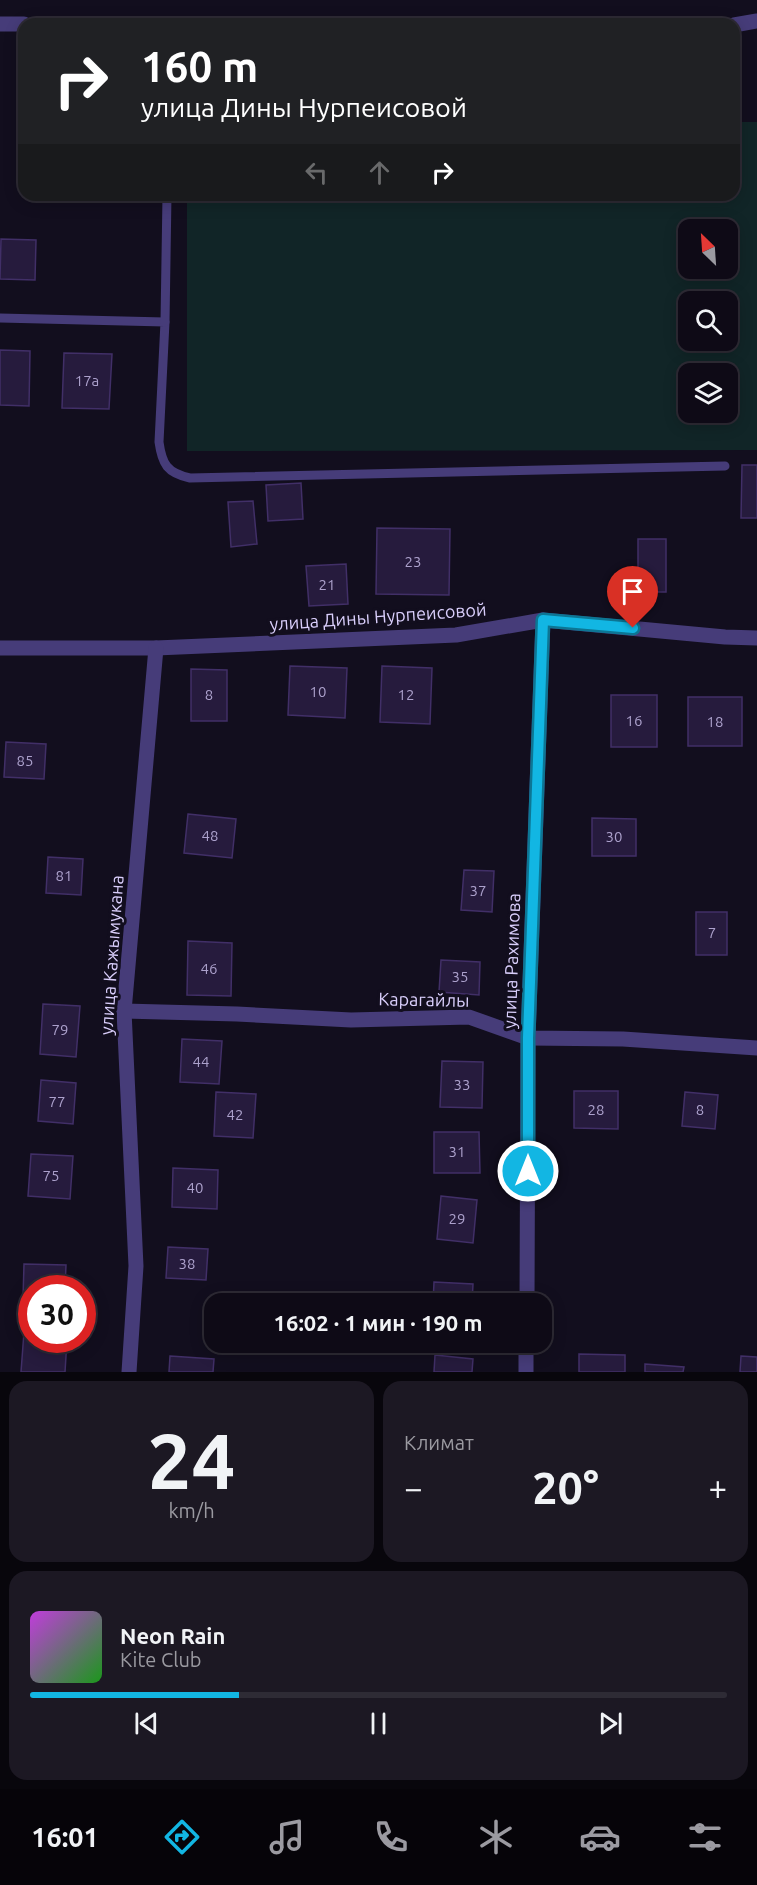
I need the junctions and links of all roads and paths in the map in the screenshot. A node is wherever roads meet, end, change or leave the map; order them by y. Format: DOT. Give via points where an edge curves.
graph roads {
  1 [pos="757,21"];
  2 [pos="0,24"];
  3 [pos="18,24"];
  4 [pos="740,24"];
  5 [pos="167,201"];
  6 [pos="0,318"];
  7 [pos="165,322"];
  8 [pos="725,466"];
  9 [pos="543,620"];
  10 [pos="757,638"];
  11 [pos="0,648"];
  12 [pos="156,648"];
  13 [pos="124,1011"];
  14 [pos="528,1038"];
  15 [pos="757,1048"];
  16 [pos="527,1293"];
  17 [pos="526,1353"];
  18 [pos="129,1372"];
  19 [pos="526,1372"];
  1 -- 4 [label="street"];
  2 -- 3 [label="street"];
  5 -- 7 [label="lane"];
  6 -- 7 [label="lane"];
  7 -- 8 [label="lane" via="159,442 161,456 177,475 190,478"];
  9 -- 10 [label="street, улица Дины Нурпеисовой"];
  9 -- 12 [label="street, улица Дины Нурпеисовой" via="456,635"];
  9 -- 14 [label="street, улица Рахимова"];
  11 -- 12 [label="street, улица Дины Нурпеисовой"];
  12 -- 13 [label="street, улица Кажымукана"];
  13 -- 14 [label="street, Карагайлы" via="351,1020 469,1017"];
  13 -- 18 [label="street, улица Кажымукана" via="136,1266"];
  14 -- 15 [label="street, Карагайлы" via="623,1039"];
  14 -- 16 [label="street, улица Рахимова"];
  17 -- 19 [label="street"];
}
